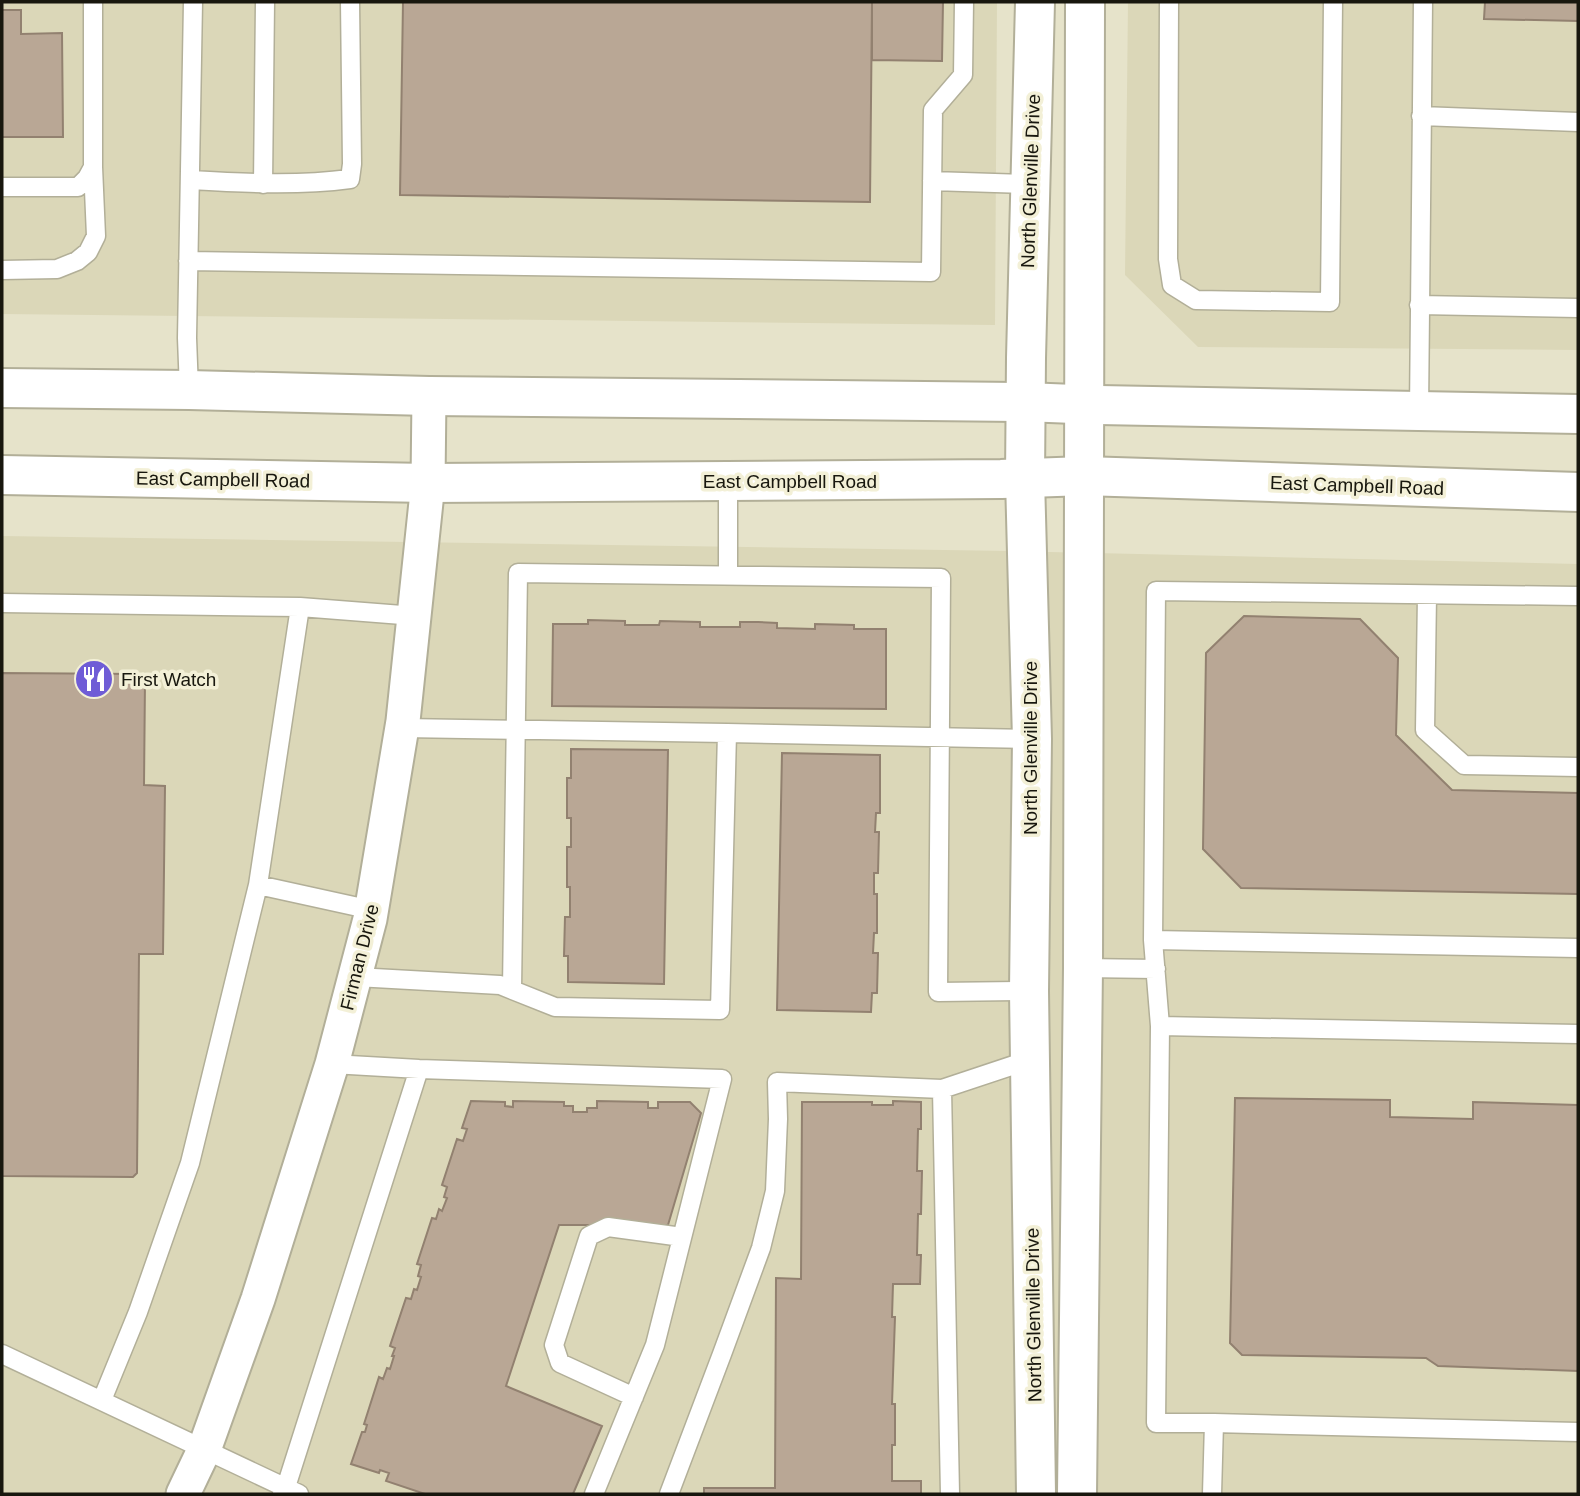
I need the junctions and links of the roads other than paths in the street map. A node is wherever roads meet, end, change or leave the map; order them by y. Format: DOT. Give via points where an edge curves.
graph roads {
  1 [pos="93,2"];
  2 [pos="193,2"];
  3 [pos="265,2"];
  4 [pos="351,2"];
  5 [pos="964,2"];
  6 [pos="1035,2"];
  7 [pos="1085,2"];
  8 [pos="1169,2"];
  9 [pos="1333,2"];
  10 [pos="1423,2"];
  11 [pos="1421,116"];
  12 [pos="1578,122"];
  13 [pos="93,167"];
  14 [pos="190,180"];
  15 [pos="932,181"];
  16 [pos="262,184"];
  17 [pos="1029,184"];
  18 [pos="2,187"];
  19 [pos="188,261"];
  20 [pos="2,270"];
  21 [pos="1419,305"];
  22 [pos="1578,308"];
  23 [pos="2,388"];
  24 [pos="189,390"];
  25 [pos="429,396"];
  26 [pos="1025,401"];
  27 [pos="1085,405"];
  28 [pos="1419,412"];
  29 [pos="1578,414"];
  30 [pos="2,475"];
  31 [pos="1084,476"];
  32 [pos="1025,479"];
  33 [pos="727,481"];
  34 [pos="428,482"];
  35 [pos="1578,492"];
  36 [pos="727,576"];
  37 [pos="1427,595"];
  38 [pos="1578,596"];
  39 [pos="2,603"];
  40 [pos="300,607"];
  41 [pos="415,616"];
  42 [pos="402,727"];
  43 [pos="516,730"];
  44 [pos="727,733"];
  45 [pos="941,737"];
  46 [pos="1032,739"];
  47 [pos="1578,767"];
  48 [pos="258,885"];
  49 [pos="372,910"];
  50 [pos="1153,940"];
  51 [pos="1578,948"];
  52 [pos="1083,968"];
  53 [pos="1156,969"];
  54 [pos="356,977"];
  55 [pos="512,989"];
  56 [pos="1028,991"];
  57 [pos="1160,1026"];
  58 [pos="1578,1034"];
  59 [pos="1029,1060"];
  60 [pos="332,1064"];
  61 [pos="419,1069"];
  62 [pos="942,1089"];
  63 [pos="682,1237"];
  64 [pos="2,1353"];
  65 [pos="634,1397"];
  66 [pos="102,1400"];
  67 [pos="1214,1423"];
  68 [pos="1578,1432"];
  69 [pos="204,1450"];
  70 [pos="289,1492"];
  71 [pos="183,1494"];
  72 [pos="594,1494"];
  73 [pos="669,1494"];
  74 [pos="950,1494"];
  75 [pos="1035,1494"];
  76 [pos="1077,1494"];
  77 [pos="1212,1494"];
  1 -- 13 [label="lane"];
  2 -- 14 [label="lane"];
  3 -- 16 [label="lane"];
  4 -- 16 [label="lane" via="350,179"];
  5 -- 15 [label="lane" via="963,75 933,110"];
  6 -- 17 [label="main road, North Glenville Drive"];
  7 -- 27 [label="main road"];
  8 -- 9 [label="lane" via="1171,285 1196,300 1329,302"];
  10 -- 11 [label="lane"];
  11 -- 12 [label="lane"];
  11 -- 21 [label="lane"];
  13 -- 18 [label="lane" via="78,187"];
  13 -- 20 [label="lane" via="96,236 88,252 57,269"];
  14 -- 16 [label="lane"];
  14 -- 19 [label="lane"];
  15 -- 17 [label="lane"];
  15 -- 19 [label="lane" via="931,272"];
  17 -- 26 [label="main road, North Glenville Drive"];
  19 -- 24 [label="lane"];
  21 -- 22 [label="lane"];
  21 -- 28 [label="lane"];
  23 -- 24 [label="main road"];
  24 -- 25 [label="main road"];
  25 -- 26 [label="main road"];
  25 -- 34 [label="street, Firman Drive"];
  26 -- 27 [label="main road"];
  26 -- 32 [label="main road, North Glenville Drive"];
  27 -- 28 [label="main road"];
  27 -- 31 [label="main road"];
  28 -- 29 [label="main road"];
  30 -- 34 [label="main road, East Campbell Road"];
  31 -- 32 [label="main road, East Campbell Road"];
  31 -- 35 [label="main road, East Campbell Road"];
  31 -- 52 [label="main road"];
  32 -- 33 [label="main road, East Campbell Road"];
  32 -- 46 [label="main road, North Glenville Drive"];
  33 -- 34 [label="main road, East Campbell Road"];
  33 -- 36 [label="lane"];
  34 -- 41 [label="street, Firman Drive"];
  36 -- 43 [label="lane" via="518,573"];
  36 -- 45 [label="lane" via="941,578"];
  37 -- 38 [label="lane"];
  37 -- 47 [label="lane" via="1425,730 1464,765"];
  37 -- 50 [label="lane" via="1156,591"];
  39 -- 40 [label="lane"];
  40 -- 41 [label="lane"];
  40 -- 48 [label="lane"];
  41 -- 42 [label="street, Firman Drive"];
  42 -- 43 [label="lane"];
  42 -- 49 [label="street, Firman Drive"];
  43 -- 44 [label="lane"];
  43 -- 55 [label="lane"];
  44 -- 45 [label="lane"];
  44 -- 55 [label="lane" via="720,1010 555,1007"];
  45 -- 46 [label="lane"];
  45 -- 56 [label="lane" via="938,992"];
  46 -- 56 [label="main road, North Glenville Drive"];
  48 -- 49 [label="lane"];
  48 -- 66 [label="lane" via="190,1163"];
  49 -- 54 [label="street, Firman Drive"];
  50 -- 51 [label="lane"];
  50 -- 53 [label="lane"];
  52 -- 53 [label="lane"];
  52 -- 56 [label="main road"];
  52 -- 76 [label="main road"];
  53 -- 57 [label="lane"];
  54 -- 55 [label="lane"];
  54 -- 60 [label="street, Firman Drive"];
  56 -- 59 [label="main road, North Glenville Drive"];
  57 -- 58 [label="lane"];
  57 -- 67 [label="lane" via="1156,1423"];
  59 -- 62 [label="lane"];
  59 -- 75 [label="main road, North Glenville Drive"];
  60 -- 61 [label="lane"];
  60 -- 69 [label="street, Firman Drive"];
  61 -- 63 [label="lane" via="722,1079"];
  61 -- 70 [label="lane"];
  62 -- 73 [label="lane" via="777,1082 775,1191 761,1248"];
  62 -- 74 [label="lane"];
  63 -- 65 [label="lane" via="654,1345"];
  63 -- 65 [label="lane" via="608,1227 589,1236 554,1345 560,1363"];
  64 -- 66 [label="lane"];
  65 -- 72 [label="lane"];
  66 -- 69 [label="lane"];
  67 -- 68 [label="lane"];
  67 -- 77 [label="lane"];
  69 -- 70 [label="lane"];
  69 -- 71 [label="street, Firman Drive"];
}
